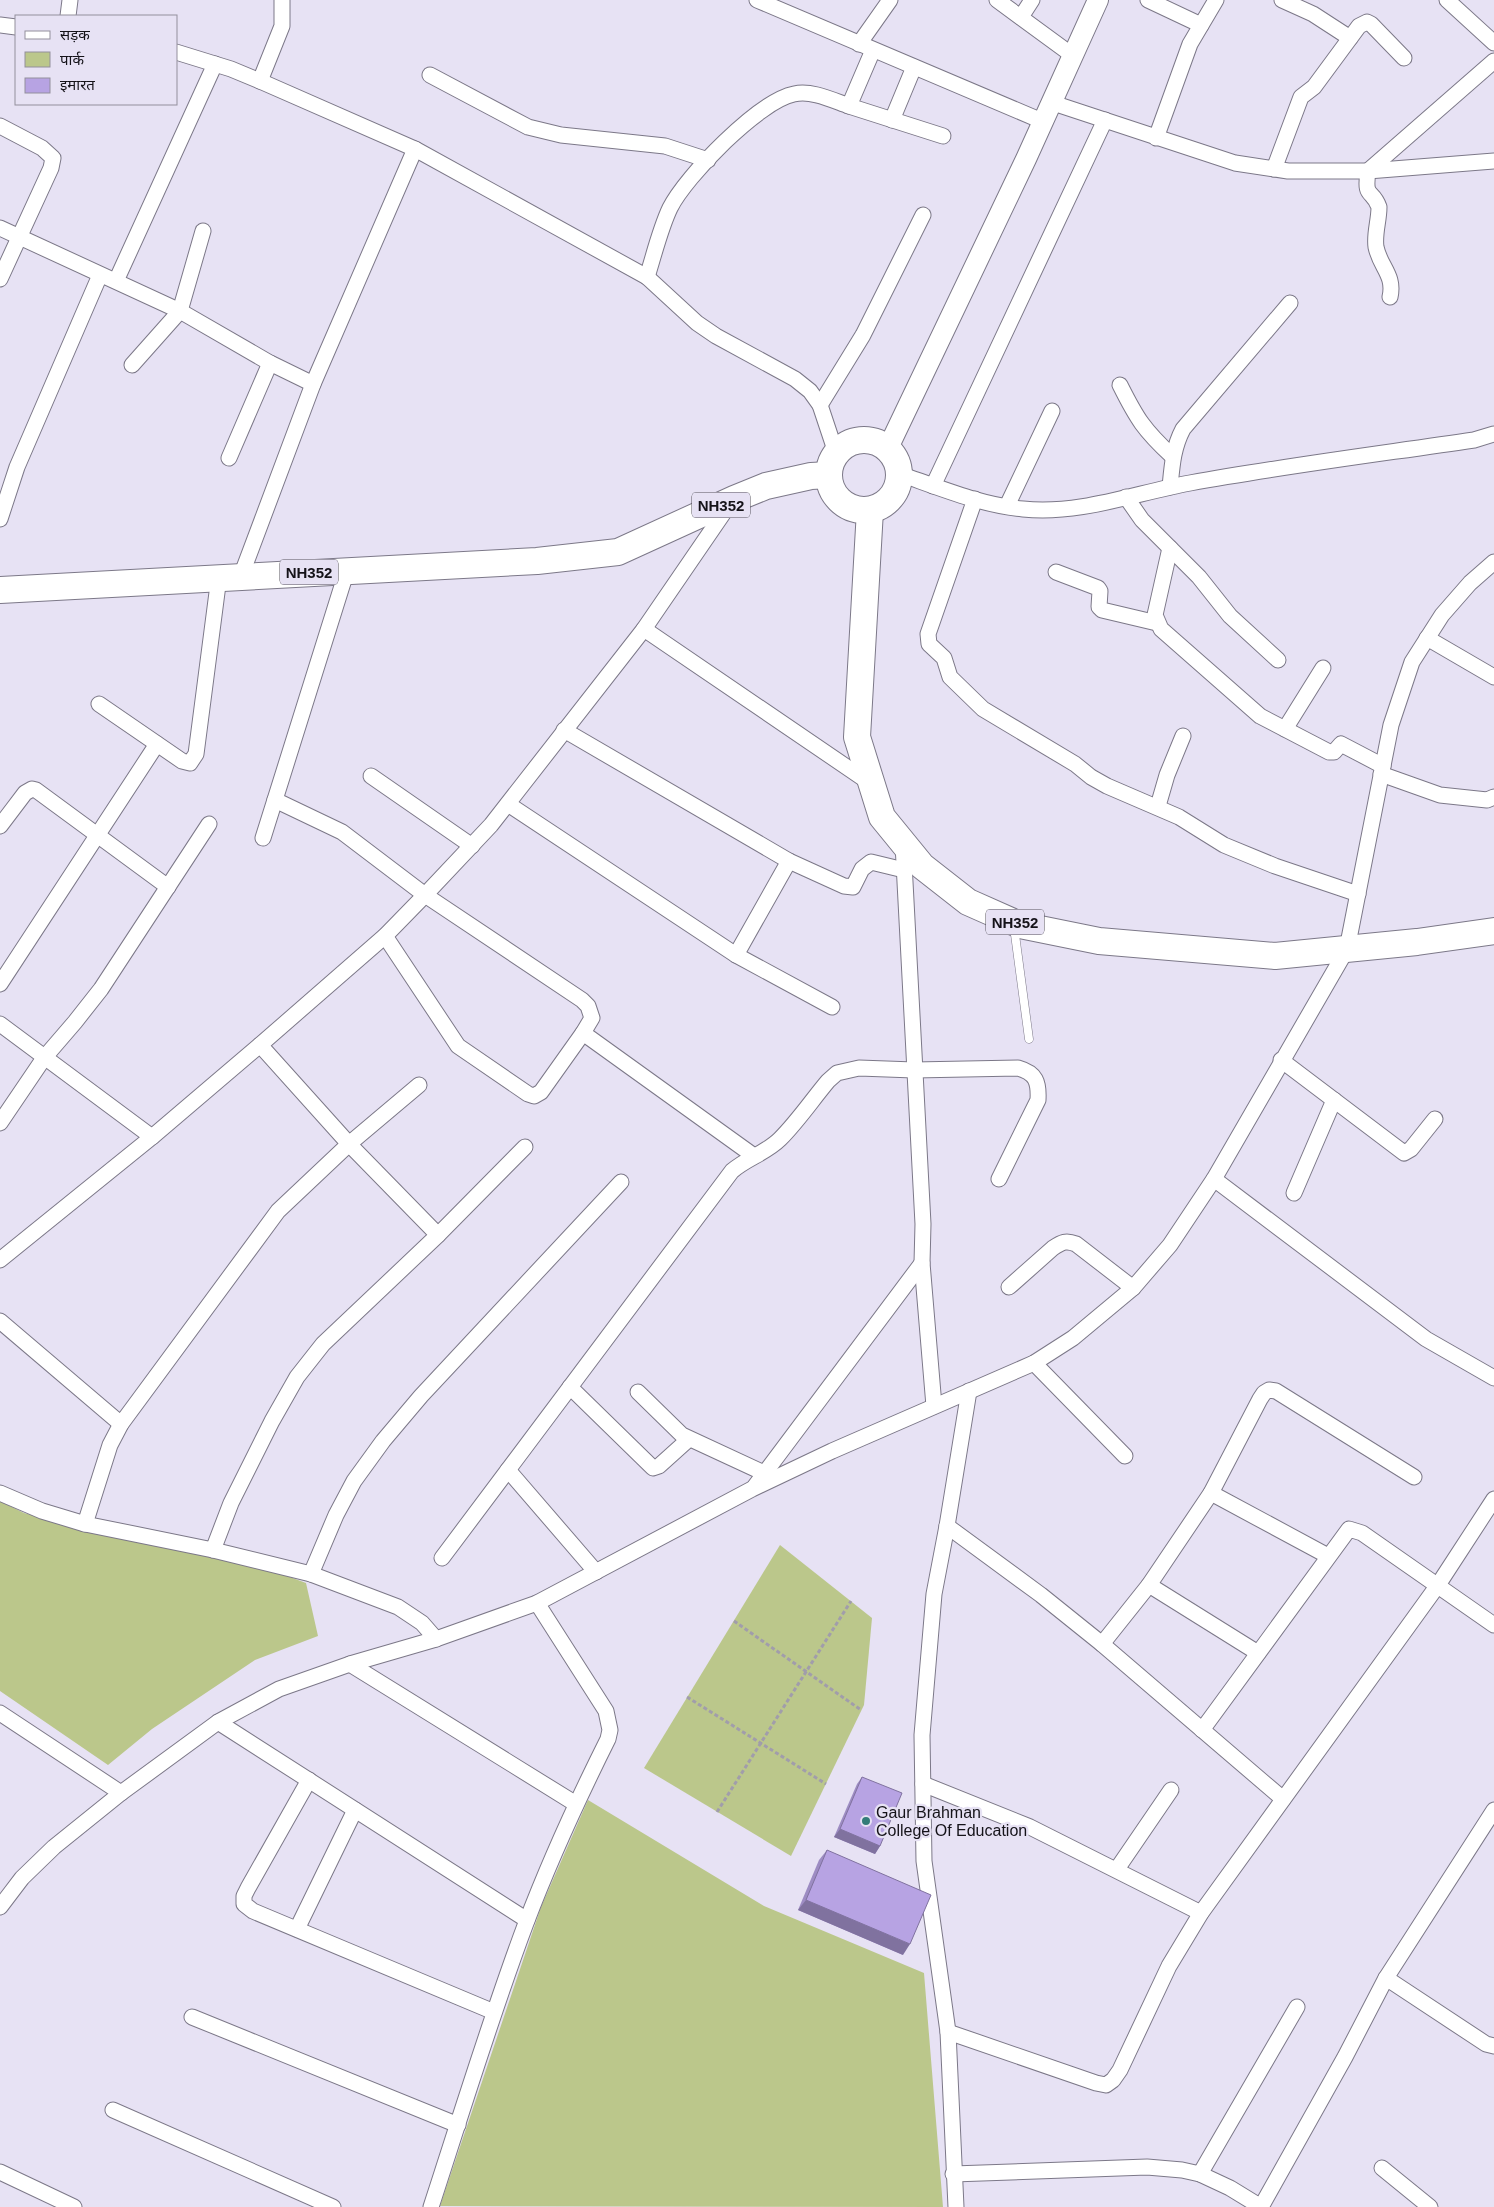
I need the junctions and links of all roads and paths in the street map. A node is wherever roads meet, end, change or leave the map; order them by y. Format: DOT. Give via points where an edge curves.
graph roads {
  1 [pos="70,0"];
  2 [pos="282,0"];
  3 [pos="757,0"];
  4 [pos="890,0"];
  5 [pos="997,0"];
  6 [pos="1032,0"];
  7 [pos="1098,0"];
  8 [pos="1148,0"];
  9 [pos="1216,0"];
  10 [pos="1282,0"];
  11 [pos="1448,0"];
  12 [pos="778,4"];
  13 [pos="68,15"];
  14 [pos="1021,17"];
  15 [pos="0,25"];
  16 [pos="1201,25"];
  17 [pos="15,27"];
  18 [pos="1350,38"];
  19 [pos="1494,43"];
  20 [pos="859,44"];
  21 [pos="874,50"];
  22 [pos="178,53"];
  23 [pos="1072,54"];
  24 [pos="1404,58"];
  25 [pos="1494,61"];
  26 [pos="215,64"];
  27 [pos="914,67"];
  28 [pos="430,75"];
  29 [pos="260,81"];
  30 [pos="1050,102"];
  31 [pos="849,106"];
  32 [pos="892,120"];
  33 [pos="1042,120"];
  34 [pos="1104,120"];
  35 [pos="0,126"];
  36 [pos="943,136"];
  37 [pos="1156,138"];
  38 [pos="415,149"];
  39 [pos="708,160"];
  40 [pos="1494,161"];
  41 [pos="1274,169"];
  42 [pos="1368,171"];
  43 [pos="923,215"];
  44 [pos="0,228"];
  45 [pos="203,231"];
  46 [pos="18,237"];
  47 [pos="100,275"];
  48 [pos="647,277"];
  49 [pos="0,279"];
  50 [pos="116,281"];
  51 [pos="1390,297"];
  52 [pos="1290,303"];
  53 [pos="180,311"];
  54 [pos="270,363"];
  55 [pos="132,366"];
  56 [pos="312,384"];
  57 [pos="1120,385"];
  58 [pos="820,405"];
  59 [pos="1052,412"];
  60 [pos="1494,434"];
  61 [pos="888,448"];
  62 [pos="1172,456"];
  63 [pos="229,458"];
  64 [pos="833,464"];
  65 [pos="900,474"];
  66 [pos="933,486"];
  67 [pos="1170,487"];
  68 [pos="1126,497"];
  69 [pos="734,498"];
  70 [pos="976,499"];
  71 [pos="1007,506"];
  72 [pos="870,510"];
  73 [pos="0,519"];
  74 [pos="1170,548"];
  75 [pos="1494,562"];
  76 [pos="347,570"];
  77 [pos="1056,572"];
  78 [pos="230,576"];
  79 [pos="0,590"];
  80 [pos="1156,623"];
  81 [pos="644,629"];
  82 [pos="1428,638"];
  83 [pos="1278,660"];
  84 [pos="1323,668"];
  85 [pos="1494,677"];
  86 [pos="98,704"];
  87 [pos="1285,729"];
  88 [pos="564,730"];
  89 [pos="1184,736"];
  90 [pos="157,744"];
  91 [pos="1382,769"];
  92 [pos="371,776"];
  93 [pos="872,784"];
  94 [pos="1494,797"];
  95 [pos="275,800"];
  96 [pos="508,804"];
  97 [pos="1158,806"];
  98 [pos="209,824"];
  99 [pos="0,826"];
  100 [pos="97,836"];
  101 [pos="262,838"];
  102 [pos="903,842"];
  103 [pos="472,846"];
  104 [pos="789,861"];
  105 [pos="904,870"];
  106 [pos="168,887"];
  107 [pos="1358,894"];
  108 [pos="425,895"];
  109 [pos="1014,922"];
  110 [pos="1494,931"];
  111 [pos="384,936"];
  112 [pos="1347,949"];
  113 [pos="736,956"];
  114 [pos="0,984"];
  115 [pos="832,1008"];
  116 [pos="0,1024"];
  117 [pos="583,1033"];
  118 [pos="1028,1039"];
  119 [pos="260,1045"];
  120 [pos="44,1058"];
  121 [pos="1281,1060"];
  122 [pos="914,1070"];
  123 [pos="419,1085"];
  124 [pos="1334,1100"];
  125 [pos="1435,1119"];
  126 [pos="0,1123"];
  127 [pos="152,1137"];
  128 [pos="348,1144"];
  129 [pos="525,1146"];
  130 [pos="754,1156"];
  131 [pos="1000,1179"];
  132 [pos="1214,1179"];
  133 [pos="621,1182"];
  134 [pos="1294,1193"];
  135 [pos="438,1235"];
  136 [pos="0,1260"];
  137 [pos="922,1263"];
  138 [pos="1009,1287"];
  139 [pos="1133,1288"];
  140 [pos="0,1321"];
  141 [pos="1034,1363"];
  142 [pos="1494,1378"];
  143 [pos="570,1387"];
  144 [pos="969,1391"];
  145 [pos="638,1392"];
  146 [pos="934,1406"];
  147 [pos="121,1424"];
  148 [pos="689,1439"];
  149 [pos="1124,1456"];
  150 [pos="508,1470"];
  151 [pos="764,1473"];
  152 [pos="1414,1477"];
  153 [pos="752,1489"];
  154 [pos="1211,1492"];
  155 [pos="0,1493"];
  156 [pos="1494,1499"];
  157 [pos="86,1524"];
  158 [pos="947,1526"];
  159 [pos="213,1550"];
  160 [pos="1328,1556"];
  161 [pos="442,1558"];
  162 [pos="596,1572"];
  163 [pos="311,1574"];
  164 [pos="1149,1584"];
  165 [pos="1438,1585"];
  166 [pos="851,1601"];
  167 [pos="537,1603"];
  168 [pos="734,1621"];
  169 [pos="1494,1625"];
  170 [pos="436,1639"];
  171 [pos="1102,1644"];
  172 [pos="1258,1653"];
  173 [pos="350,1664"];
  174 [pos="688,1697"];
  175 [pos="861,1710"];
  176 [pos="0,1713"];
  177 [pos="218,1722"];
  178 [pos="1202,1730"];
  179 [pos="309,1780"];
  180 [pos="826,1784"];
  181 [pos="923,1784"];
  182 [pos="1171,1790"];
  183 [pos="121,1793"];
  184 [pos="1283,1799"];
  185 [pos="576,1804"];
  186 [pos="355,1810"];
  187 [pos="1494,1810"];
  188 [pos="717,1812"];
  189 [pos="1117,1869"];
  190 [pos="0,1907"];
  191 [pos="1201,1913"];
  192 [pos="527,1920"];
  193 [pos="297,1929"];
  194 [pos="1386,1978"];
  195 [pos="1297,2007"];
  196 [pos="494,2012"];
  197 [pos="192,2017"];
  198 [pos="948,2032"];
  199 [pos="1494,2046"];
  200 [pos="113,2110"];
  201 [pos="458,2125"];
  202 [pos="1382,2168"];
  203 [pos="0,2172"];
  204 [pos="953,2174"];
  205 [pos="1200,2174"];
  206 [pos="66,2205"];
  207 [pos="1265,2205"];
  208 [pos="333,2207"];
  209 [pos="432,2207"];
  210 [pos="956,2207"];
  211 [pos="1430,2207"];
  1 -- 13 [label="street"];
  2 -- 29 [label="street" via="282,26"];
  3 -- 12 [label="street"];
  4 -- 20 [label="street"];
  5 -- 14 [label="street"];
  6 -- 14 [label="street"];
  7 -- 23 [label="street"];
  8 -- 16 [label="street"];
  9 -- 16 [label="street"];
  10 -- 18 [label="street" via="1313,14"];
  11 -- 19 [label="street"];
  12 -- 20 [label="street"];
  14 -- 23 [label="street"];
  15 -- 17 [label="street"];
  16 -- 37 [label="street" via="1190,44"];
  18 -- 24 [label="street" via="1359,26 1367,22"];
  18 -- 41 [label="street" via="1314,87 1301,97"];
  20 -- 21 [label="street"];
  21 -- 27 [label="street"];
  21 -- 31 [label="street"];
  22 -- 26 [label="street"];
  23 -- 30 [label="street"];
  25 -- 42 [label="street"];
  26 -- 29 [label="street"];
  26 -- 50 [label="street"];
  27 -- 32 [label="street"];
  27 -- 33 [label="street"];
  28 -- 39 [label="street" via="528,127 561,135 665,146"];
  29 -- 38 [label="street"];
  30 -- 33 [label="street"];
  30 -- 34 [label="street"];
  31 -- 32 [label="street"];
  31 -- 39 [label="street" via="817,95 795,94 770,103"];
  32 -- 36 [label="street"];
  33 -- 61 [label="street"];
  34 -- 37 [label="street"];
  34 -- 66 [label="street"];
  35 -- 46 [label="street" via="42,148 53,158"];
  37 -- 41 [label="street" via="1235,163"];
  38 -- 48 [label="street"];
  38 -- 56 [label="street"];
  39 -- 48 [label="street" via="682,187 670,210"];
  40 -- 42 [label="street"];
  41 -- 42 [label="street"];
  42 -- 51 [label="street" via="1367,192 1380,207 1376,248 1392,282"];
  43 -- 58 [label="street" via="864,335"];
  44 -- 46 [label="street"];
  45 -- 53 [label="street"];
  46 -- 47 [label="street"];
  46 -- 49 [label="street"];
  47 -- 50 [label="street"];
  47 -- 73 [label="street" via="18,467"];
  48 -- 58 [label="street" via="697,323 794,379 810,391"];
  50 -- 53 [label="street"];
  52 -- 62 [label="street" via="1193,416 1176,443"];
  53 -- 54 [label="street"];
  53 -- 55 [label="street"];
  54 -- 56 [label="street"];
  54 -- 63 [label="street"];
  56 -- 78 [label="street"];
  57 -- 62 [label="street" via="1147,433"];
  58 -- 64 [label="street"];
  59 -- 71 [label="street"];
  60 -- 67 [label="street" via="1474,440"];
  61 -- 64 [label="highway, NH352" via="874,440 852,441"];
  61 -- 65 [label="highway" via="894,455"];
  62 -- 67 [label="street"];
  64 -- 69 [label="highway, NH352" via="812,476 766,486"];
  64 -- 72 [label="highway" via="832,490 839,500 847,506"];
  65 -- 66 [label="street"];
  65 -- 72 [label="highway" via="893,496 880,507"];
  66 -- 70 [label="street"];
  67 -- 68 [label="street"];
  68 -- 71 [label="street" via="1059,510"];
  68 -- 74 [label="street" via="1142,520"];
  69 -- 76 [label="highway, NH352" via="618,552 537,561"];
  69 -- 81 [label="street"];
  70 -- 71 [label="street"];
  70 -- 97 [label="street" via="928,634 929,644 944,658 950,676 995,718 1107,786"];
  72 -- 93 [label="highway, NH352" via="857,737"];
  74 -- 80 [label="street"];
  74 -- 83 [label="street" via="1199,577 1230,616"];
  75 -- 82 [label="street" via="1442,615"];
  76 -- 78 [label="highway, NH352"];
  76 -- 95 [label="street"];
  77 -- 80 [label="street" via="1098,588 1102,610"];
  78 -- 79 [label="highway, NH352"];
  78 -- 90 [label="street" via="194,760 187,763"];
  80 -- 87 [label="street" via="1260,716"];
  81 -- 88 [label="street"];
  81 -- 93 [label="street"];
  82 -- 85 [label="street"];
  82 -- 91 [label="street" via="1412,662 1391,725"];
  84 -- 87 [label="street"];
  86 -- 90 [label="street"];
  87 -- 91 [label="street" via="1329,752 1334,752 1339,744 1343,745"];
  88 -- 96 [label="street"];
  88 -- 104 [label="street"];
  89 -- 97 [label="street"];
  90 -- 100 [label="street"];
  91 -- 94 [label="street" via="1440,795 1488,800"];
  91 -- 107 [label="street"];
  92 -- 103 [label="street"];
  93 -- 102 [label="highway, NH352" via="882,817"];
  95 -- 101 [label="street"];
  95 -- 108 [label="street" via="342,832"];
  96 -- 103 [label="street"];
  96 -- 113 [label="street"];
  97 -- 107 [label="street" via="1224,845"];
  98 -- 106 [label="street"];
  99 -- 100 [label="street" via="25,793 32,789"];
  100 -- 106 [label="street"];
  100 -- 114 [label="street"];
  102 -- 105 [label="street"];
  102 -- 109 [label="highway, NH352" via="922,866 968,902"];
  103 -- 108 [label="street"];
  104 -- 105 [label="street" via="848,888 853,887 862,869 871,862"];
  104 -- 113 [label="street"];
  105 -- 122 [label="street"];
  106 -- 120 [label="street" via="101,989"];
  107 -- 112 [label="street"];
  108 -- 111 [label="street"];
  108 -- 117 [label="street" via="582,1000 592,1018"];
  109 -- 112 [label="highway, NH352" via="1099,941 1275,956"];
  109 -- 118 [label="lane"];
  110 -- 112 [label="highway, NH352"];
  111 -- 117 [label="street" via="458,1046 528,1094 534,1096 541,1092"];
  111 -- 119 [label="street"];
  112 -- 121 [label="street"];
  113 -- 115 [label="street"];
  116 -- 120 [label="street"];
  117 -- 130 [label="street"];
  119 -- 127 [label="street"];
  119 -- 128 [label="street"];
  120 -- 126 [label="street"];
  120 -- 127 [label="street"];
  121 -- 124 [label="street"];
  121 -- 132 [label="street"];
  122 -- 130 [label="street" via="859,1068 837,1073 781,1138"];
  122 -- 131 [label="street" via="1018,1068 1036,1078 1038,1100"];
  122 -- 137 [label="street" via="923,1224"];
  123 -- 128 [label="street"];
  124 -- 125 [label="street" via="1404,1153"];
  124 -- 134 [label="street"];
  127 -- 136 [label="street"];
  128 -- 135 [label="street"];
  128 -- 147 [label="street" via="278,1211"];
  129 -- 135 [label="street"];
  130 -- 143 [label="street" via="732,1171"];
  132 -- 139 [label="street" via="1170,1245"];
  132 -- 142 [label="street" via="1426,1339"];
  133 -- 163 [label="street" via="383,1441 340,1506"];
  135 -- 159 [label="street" via="323,1344 297,1377 230,1503"];
  137 -- 146 [label="street"];
  137 -- 151 [label="street"];
  138 -- 139 [label="street" via="1060,1242 1068,1241"];
  139 -- 141 [label="street" via="1073,1338"];
  140 -- 147 [label="street"];
  141 -- 144 [label="street"];
  141 -- 149 [label="street"];
  143 -- 148 [label="street" via="653,1468"];
  143 -- 150 [label="street"];
  144 -- 146 [label="street"];
  144 -- 158 [label="street"];
  145 -- 148 [label="street" via="673,1428"];
  146 -- 153 [label="street"];
  147 -- 157 [label="street" via="110,1445"];
  148 -- 151 [label="street"];
  150 -- 161 [label="street"];
  150 -- 162 [label="street"];
  151 -- 153 [label="street"];
  152 -- 154 [label="street" via="1276,1391 1269,1390 1260,1399"];
  153 -- 162 [label="street"];
  154 -- 160 [label="street"];
  154 -- 164 [label="street"];
  155 -- 157 [label="street" via="42,1511"];
  156 -- 165 [label="street"];
  157 -- 159 [label="street"];
  158 -- 171 [label="street"];
  158 -- 181 [label="street" via="934,1594 922,1736"];
  159 -- 163 [label="street"];
  160 -- 165 [label="street" via="1349,1529 1356,1530"];
  160 -- 172 [label="street"];
  162 -- 167 [label="street"];
  163 -- 170 [label="street" via="398,1607 422,1623"];
  164 -- 171 [label="street"];
  164 -- 172 [label="street"];
  165 -- 169 [label="street"];
  165 -- 184 [label="street"];
  166 -- 188 [label="path"];
  167 -- 170 [label="street"];
  167 -- 185 [label="street" via="606,1711 610,1730"];
  168 -- 175 [label="path"];
  170 -- 173 [label="street"];
  171 -- 178 [label="street"];
  172 -- 178 [label="street"];
  173 -- 177 [label="street" via="279,1689"];
  173 -- 185 [label="street"];
  174 -- 180 [label="path"];
  176 -- 183 [label="street"];
  177 -- 179 [label="street"];
  177 -- 183 [label="street"];
  178 -- 184 [label="street"];
  179 -- 186 [label="street"];
  179 -- 193 [label="street" via="244,1896 244,1904 253,1911"];
  181 -- 189 [label="street" via="1030,1827"];
  181 -- 198 [label="street" via="924,1861"];
  182 -- 189 [label="street"];
  183 -- 190 [label="street" via="54,1847 22,1878"];
  184 -- 191 [label="street"];
  185 -- 192 [label="street"];
  186 -- 192 [label="street"];
  186 -- 193 [label="street"];
  187 -- 194 [label="street"];
  189 -- 191 [label="street"];
  191 -- 198 [label="street" via="1165,1974 1120,2070 1106,2085"];
  192 -- 196 [label="street"];
  193 -- 196 [label="street"];
  194 -- 199 [label="street" via="1486,2044"];
  194 -- 207 [label="street"];
  195 -- 205 [label="street"];
  196 -- 201 [label="street"];
  197 -- 201 [label="street"];
  198 -- 204 [label="street"];
  200 -- 208 [label="street"];
  201 -- 209 [label="street"];
  202 -- 211 [label="street"];
  203 -- 206 [label="street"];
  204 -- 205 [label="street" via="1147,2167"];
  204 -- 210 [label="street"];
  205 -- 207 [label="street"];
}
